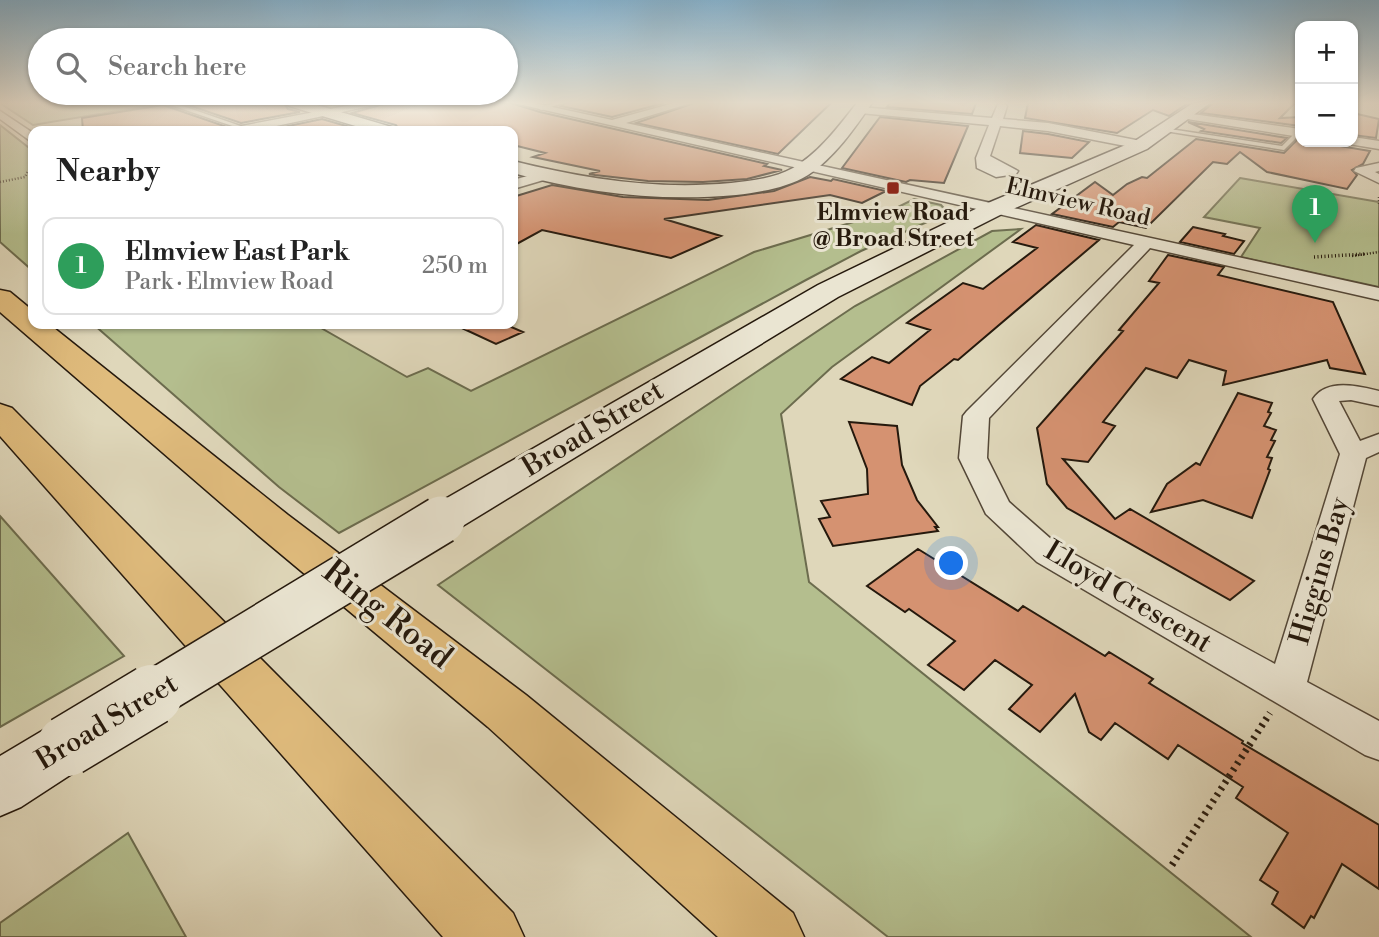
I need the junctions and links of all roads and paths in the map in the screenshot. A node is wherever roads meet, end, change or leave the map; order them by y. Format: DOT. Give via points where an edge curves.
graph roads {
  1 [pos="717,147"];
  2 [pos="826,147"];
  3 [pos="987,147"];
  4 [pos="1137,147"];
  5 [pos="983,158"];
  6 [pos="807,167"];
  7 [pos="1379,167"];
  8 [pos="518,169"];
  9 [pos="28,171"];
  10 [pos="542,176"];
  11 [pos="1379,179"];
  12 [pos="0,182"];
  13 [pos="518,183"];
  14 [pos="1379,197"];
  15 [pos="1379,206"];
  16 [pos="996,208"];
  17 [pos="1147,242"];
  18 [pos="0,270"];
  19 [pos="1379,294"];
  20 [pos="28,296"];
  21 [pos="0,298"];
  22 [pos="28,321"];
  23 [pos="37,329"];
  24 [pos="63,329"];
  25 [pos="1379,399"];
  26 [pos="0,415"];
  27 [pos="1366,448"];
  28 [pos="273,525"];
  29 [pos="1286,689"];
  30 [pos="1379,742"];
  31 [pos="0,788"];
  32 [pos="1172,865"];
  33 [pos="489,937"];
  34 [pos="769,937"];
  1 -- 6 [label="street, Elmview Road"];
  2 -- 6 [label="street"];
  3 -- 5 [label="street"];
  4 -- 16 [label="street, Broad Street"];
  6 -- 10 [label="street" via="785,179 719,191 635,192"];
  6 -- 16 [label="street, Elmview Road"];
  7 -- 11 [label="street" via="1361,172"];
  8 -- 10 [label="street"];
  9 -- 12 [label="path" via="25,177"];
  10 -- 13 [label="street"];
  14 -- 15 [label="path"];
  16 -- 17 [label="street, Elmview Road"];
  16 -- 31 [label="street, Broad Street, bridge" via="828,291"];
  17 -- 19 [label="street, Elmview Road"];
  17 -- 29 [label="street, Lloyd Crescent" via="976,416 974,458 997,507 1048,554"];
  18 -- 20 [label="highway"];
  21 -- 22 [label="highway, Ring Road"];
  23 -- 28 [label="highway, Ring Road"];
  24 -- 28 [label="highway"];
  25 -- 27 [label="street, Higgins Bay" via="1347,393 1325,399"];
  26 -- 33 [label="highway"];
  27 -- 29 [label="street, Higgins Bay"];
  28 -- 34 [label="highway, Ring Road" via="508,710"];
  29 -- 30 [label="street, Lloyd Crescent"];
  29 -- 32 [label="path"];
}
